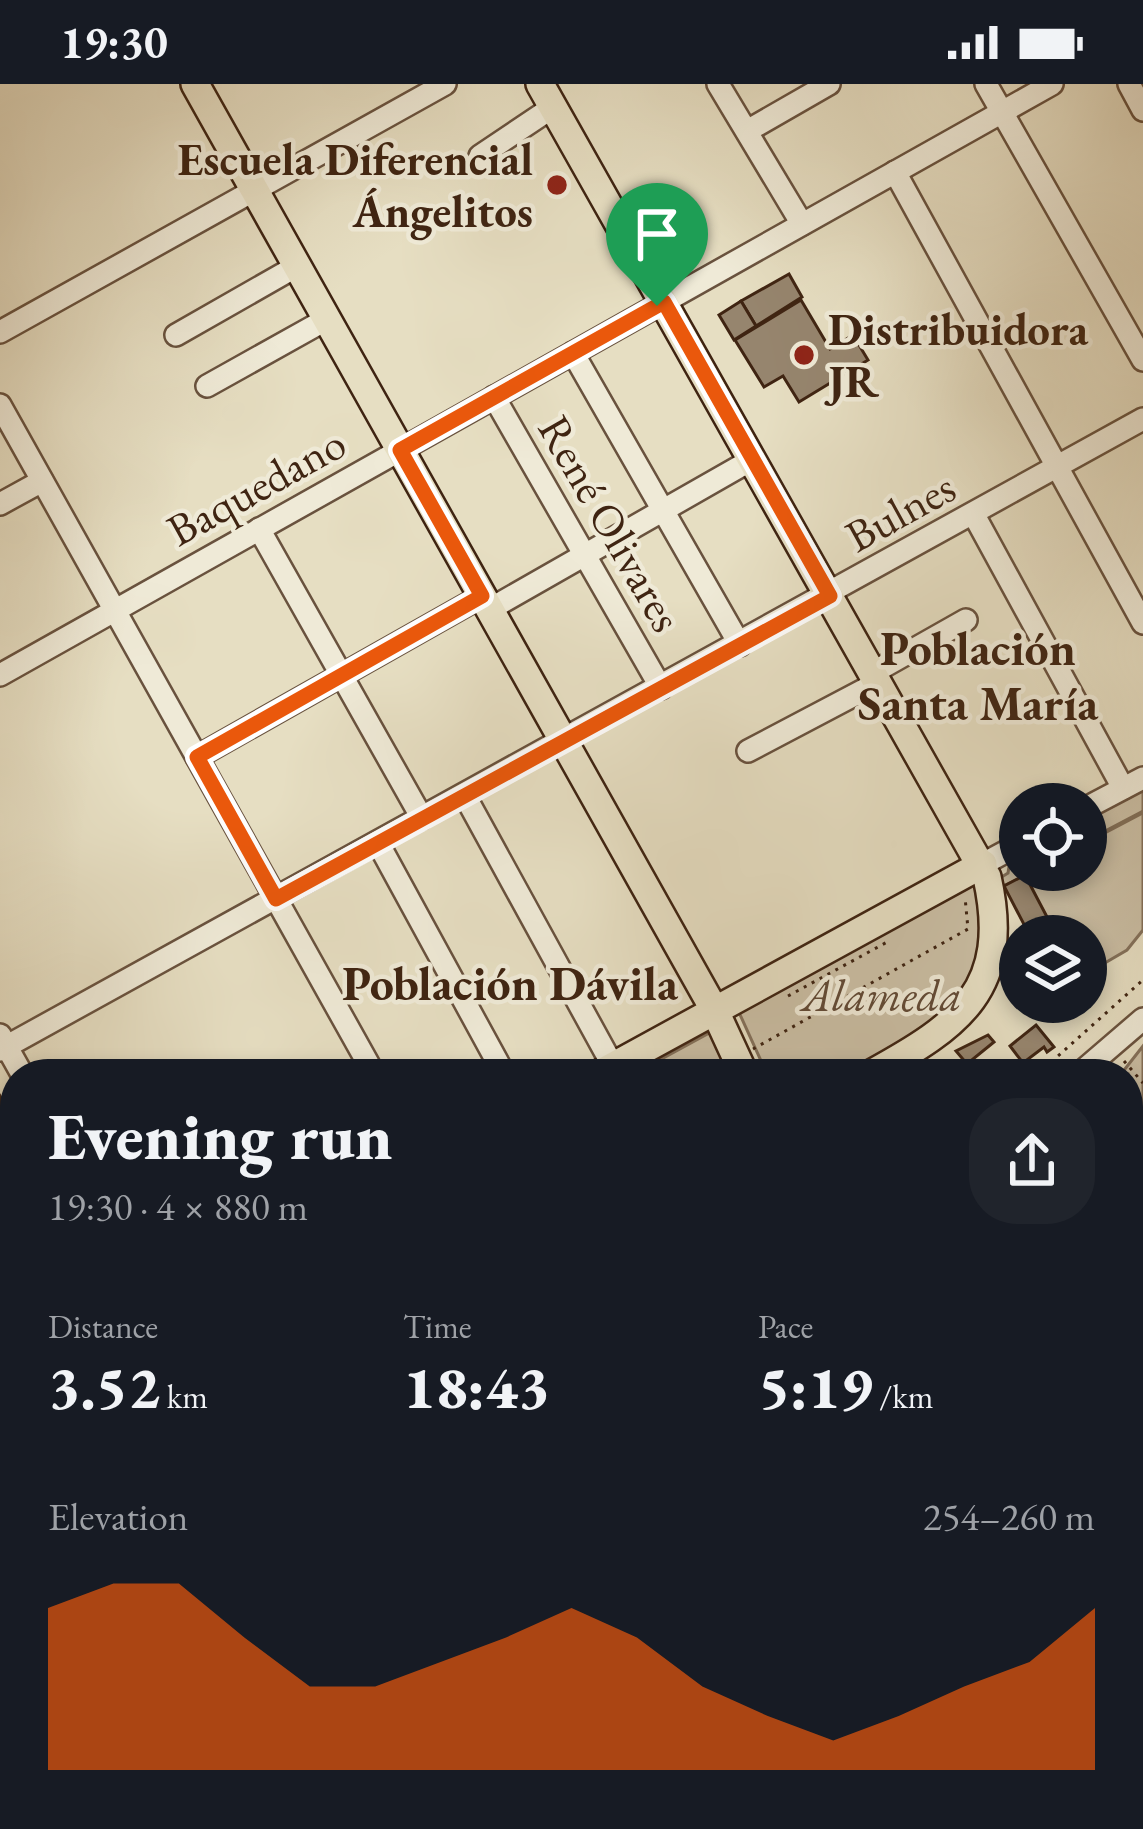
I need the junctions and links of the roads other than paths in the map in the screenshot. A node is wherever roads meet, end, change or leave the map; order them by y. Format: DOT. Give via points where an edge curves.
graph roads {
  1 [pos="195,84"];
  2 [pos="445,84"];
  3 [pos="718,84"];
  4 [pos="829,84"];
  5 [pos="986,84"];
  6 [pos="1052,84"];
  7 [pos="1129,84"];
  8 [pos="546,95"];
  9 [pos="1143,110"];
  10 [pos="1003,111"];
  11 [pos="747,131"];
  12 [pos="481,156"];
  13 [pos="895,172"];
  14 [pos="254,190"];
  15 [pos="802,224"];
  16 [pos="297,266"];
  17 [pos="664,302"];
  18 [pos="327,319"];
  19 [pos="0,332"];
  20 [pos="176,334"];
  21 [pos="573,353"];
  22 [pos="1143,360"];
  23 [pos="207,386"];
  24 [pos="494,397"];
  25 [pos="0,405"];
  26 [pos="1143,419"];
  27 [pos="400,450"];
  28 [pos="753,459"];
  29 [pos="1057,467"];
  30 [pos="42,481"];
  31 [pos="0,504"];
  32 [pos="663,510"];
  33 [pos="974,515"];
  34 [pos="259,529"];
  35 [pos="584,555"];
  36 [pos="830,596"];
  37 [pos="486,602"];
  38 [pos="114,610"];
  39 [pos="966,620"];
  40 [pos="1143,623"];
  41 [pos="740,645"];
  42 [pos="0,675"];
  43 [pos="342,675"];
  44 [pos="877,677"];
  45 [pos="661,688"];
  46 [pos="564,742"];
  47 [pos="748,751"];
  48 [pos="197,757"];
  49 [pos="1133,783"];
  50 [pos="465,796"];
  51 [pos="422,818"];
  52 [pos="378,843"];
  53 [pos="999,860"];
  54 [pos="985,870"];
  55 [pos="276,899"];
  56 [pos="718,1017"];
  57 [pos="1143,1018"];
  58 [pos="2,1044"];
  59 [pos="366,1059"];
  60 [pos="496,1059"];
  61 [pos="600,1059"];
  62 [pos="629,1059"];
  63 [pos="737,1059"];
  64 [pos="897,1059"];
  65 [pos="1096,1059"];
  1 -- 14 [label="main road"];
  2 -- 14 [label="street"];
  3 -- 11 [label="street"];
  4 -- 11 [label="street"];
  5 -- 10 [label="street"];
  6 -- 10 [label="street, Baquedano"];
  7 -- 9 [label="street"];
  8 -- 12 [label="street"];
  8 -- 17 [label="main road"];
  10 -- 13 [label="street, Baquedano"];
  10 -- 22 [label="street"];
  11 -- 15 [label="street"];
  13 -- 15 [label="street, Baquedano"];
  13 -- 29 [label="street"];
  14 -- 16 [label="main road"];
  14 -- 19 [label="street"];
  15 -- 17 [label="street, Baquedano"];
  16 -- 18 [label="main road"];
  16 -- 20 [label="street"];
  17 -- 21 [label="street, Baquedano"];
  17 -- 28 [label="main road"];
  18 -- 23 [label="street"];
  18 -- 27 [label="main road"];
  21 -- 24 [label="street, Baquedano"];
  21 -- 32 [label="street"];
  24 -- 27 [label="street, Baquedano"];
  24 -- 35 [label="street, René Olivares"];
  25 -- 30 [label="street"];
  26 -- 29 [label="street, Bulnes"];
  27 -- 34 [label="street, Baquedano"];
  27 -- 37 [label="main road"];
  28 -- 32 [label="street"];
  28 -- 36 [label="main road"];
  29 -- 33 [label="street, Bulnes"];
  29 -- 40 [label="street"];
  30 -- 31 [label="street"];
  30 -- 38 [label="street"];
  32 -- 35 [label="street"];
  32 -- 41 [label="street"];
  33 -- 36 [label="street, Bulnes"];
  33 -- 49 [label="street"];
  34 -- 38 [label="street, Baquedano"];
  34 -- 43 [label="street"];
  35 -- 37 [label="street"];
  35 -- 45 [label="street, René Olivares"];
  36 -- 41 [label="street, Bulnes"];
  36 -- 44 [label="main road"];
  37 -- 43 [label="street"];
  37 -- 46 [label="main road"];
  38 -- 42 [label="street, Baquedano"];
  38 -- 48 [label="street"];
  39 -- 44 [label="street"];
  41 -- 45 [label="street, Bulnes"];
  43 -- 48 [label="street"];
  43 -- 51 [label="street"];
  44 -- 47 [label="street"];
  44 -- 54 [label="main road"];
  45 -- 46 [label="street, Bulnes"];
  46 -- 50 [label="street, Bulnes"];
  46 -- 56 [label="main road"];
  48 -- 55 [label="street"];
  50 -- 51 [label="street, Bulnes"];
  50 -- 61 [label="street"];
  51 -- 52 [label="street, Bulnes"];
  52 -- 55 [label="street, Bulnes"];
  52 -- 60 [label="street"];
  53 -- 54 [label="street"];
  54 -- 56 [label="main road"];
  54 -- 64 [label="main road" via="994,938 977,996 937,1036"];
  55 -- 58 [label="street, Bulnes"];
  55 -- 59 [label="street"];
  56 -- 62 [label="main road"];
  56 -- 63 [label="main road"];
  57 -- 65 [label="street"];
}
